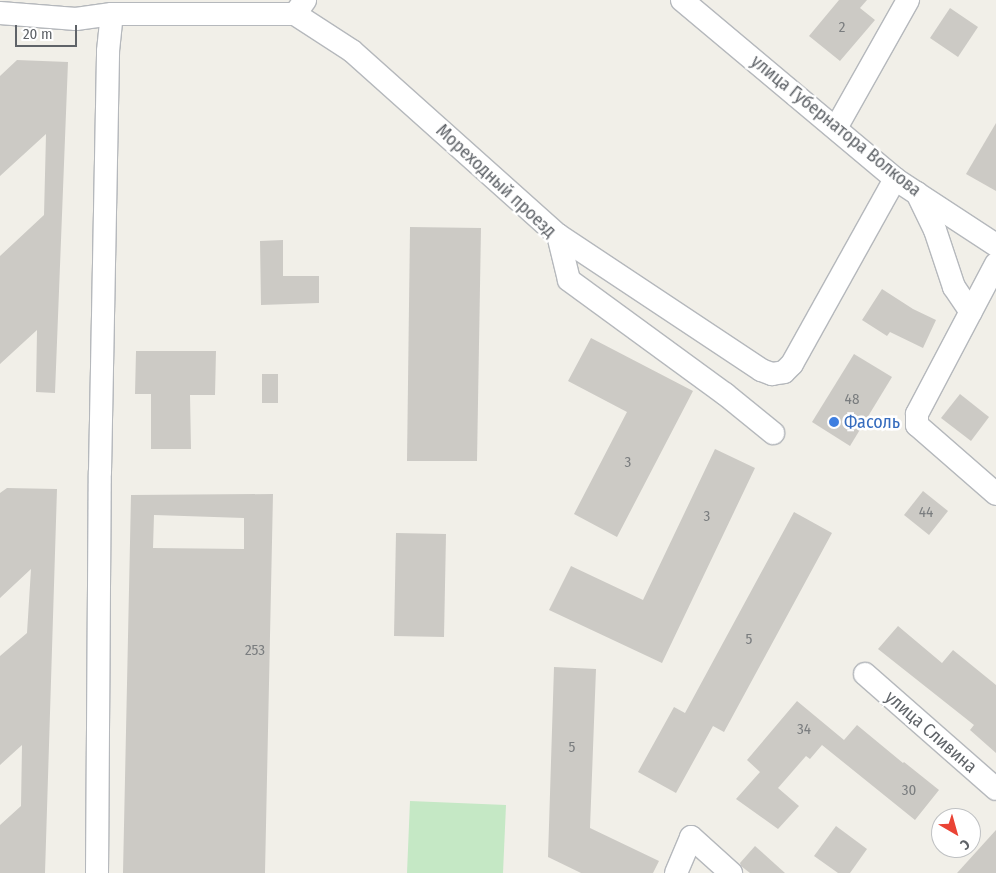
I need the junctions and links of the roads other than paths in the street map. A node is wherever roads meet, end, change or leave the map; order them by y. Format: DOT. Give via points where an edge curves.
graph roads {
  1 [pos="682,0"];
  2 [pos="908,0"];
  3 [pos="296,9"];
  4 [pos="0,13"];
  5 [pos="112,14"];
  6 [pos="836,128"];
  7 [pos="895,179"];
  8 [pos="917,193"];
  9 [pos="558,234"];
  10 [pos="996,245"];
  11 [pos="996,264"];
  12 [pos="971,312"];
  13 [pos="773,433"];
  14 [pos="996,494"];
  15 [pos="865,674"];
  16 [pos="996,789"];
  17 [pos="97,873"];
  18 [pos="676,873"];
  19 [pos="731,873"];
  1 -- 6 [label="street, улица Губернатора Волкова"];
  2 -- 6 [label="street"];
  3 -- 5 [label="street"];
  3 -- 9 [label="street, Мореходный проезд" via="352,51"];
  4 -- 5 [label="street" via="76,19"];
  5 -- 17 [label="street" via="108,51 100,472"];
  6 -- 7 [label="street, улица Губернатора Волкова"];
  7 -- 8 [label="street, улица Губернатора Волкова"];
  7 -- 9 [label="street" via="792,364 784,372 772,374 761,370"];
  8 -- 10 [label="street, улица Губернатора Волкова"];
  8 -- 12 [label="street" via="935,230 954,287"];
  9 -- 13 [label="street, Мореходный проезд" via="569,280"];
  11 -- 12 [label="street"];
  12 -- 14 [label="street" via="917,414 917,425"];
  15 -- 16 [label="street, улица Сливина"];
  18 -- 19 [label="street" via="691,837"];
}
